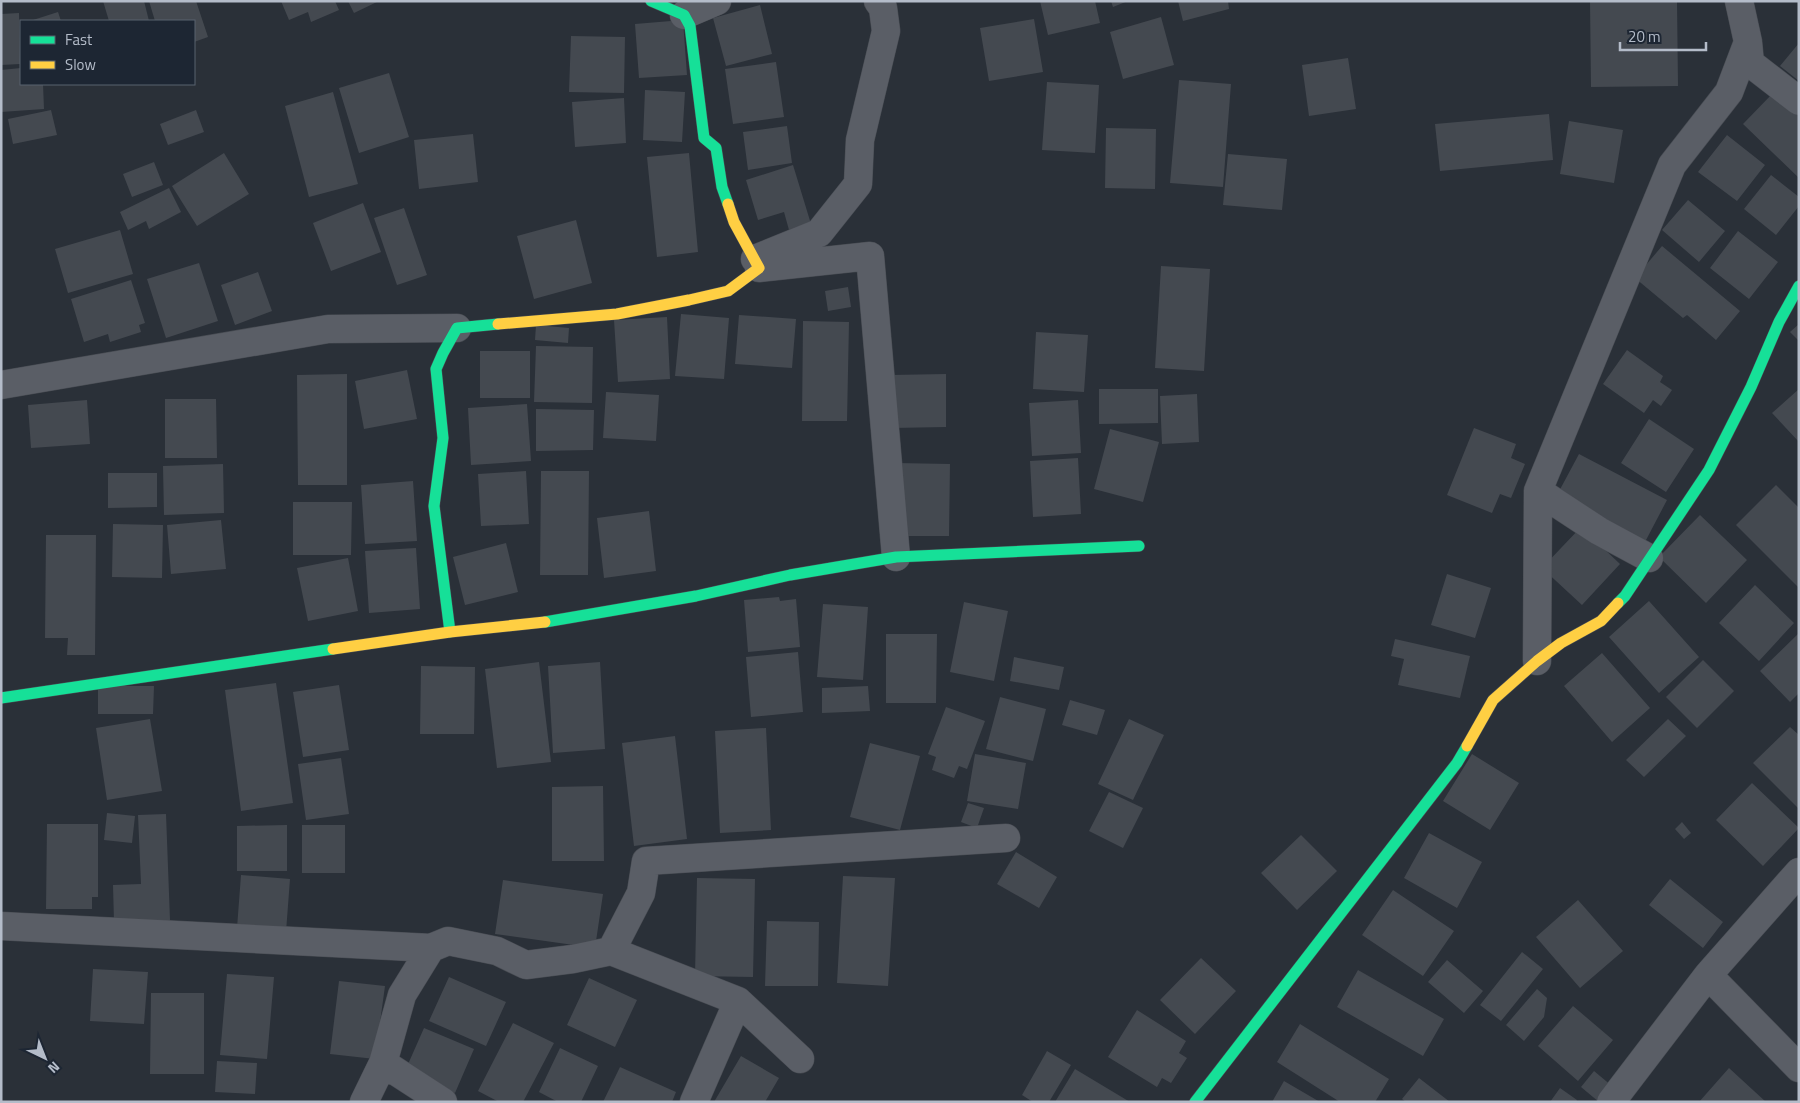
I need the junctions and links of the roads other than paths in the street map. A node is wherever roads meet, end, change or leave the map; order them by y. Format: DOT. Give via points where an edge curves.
graph roads {
  1 [pos="651,1"];
  2 [pos="717,1"];
  3 [pos="878,1"];
  4 [pos="1739,1"];
  5 [pos="684,15"];
  6 [pos="1748,42"];
  7 [pos="1799,100"];
  8 [pos="757,264"];
  9 [pos="1799,286"];
  10 [pos="457,328"];
  11 [pos="1,384"];
  12 [pos="1538,491"];
  13 [pos="1139,546"];
  14 [pos="896,557"];
  15 [pos="1649,558"];
  16 [pos="450,632"];
  17 [pos="1536,660"];
  18 [pos="1,698"];
  19 [pos="1006,838"];
  20 [pos="1799,872"];
  21 [pos="1,926"];
  22 [pos="431,948"];
  23 [pos="611,951"];
  24 [pos="1708,975"];
  25 [pos="738,1001"];
  26 [pos="800,1059"];
  27 [pos="383,1063"];
  28 [pos="1799,1068"];
  29 [pos="364,1102"];
  30 [pos="443,1102"];
  31 [pos="694,1102"];
  32 [pos="1195,1102"];
  33 [pos="1610,1102"];
  1 -- 5 [label="street"];
  2 -- 5 [label="street"];
  3 -- 8 [label="street" via="883,8 886,31 860,140 858,184 819,232"];
  4 -- 6 [label="street"];
  5 -- 8 [label="street" via="690,26 704,138 716,148 722,187 734,222"];
  6 -- 7 [label="street" via="1750,63"];
  6 -- 12 [label="street" via="1729,92 1672,166"];
  8 -- 10 [label="street" via="728,291 680,302 617,314"];
  8 -- 14 [label="street" via="870,256"];
  9 -- 15 [label="street" via="1778,322 1751,387 1709,470"];
  10 -- 11 [label="street" via="328,329"];
  10 -- 16 [label="street" via="436,368 443,438 434,506"];
  12 -- 15 [label="street"];
  12 -- 17 [label="street"];
  13 -- 14 [label="street"];
  14 -- 16 [label="street" via="550,622"];
  15 -- 17 [label="street" via="1625,596 1601,621"];
  16 -- 18 [label="street"];
  17 -- 32 [label="street" via="1493,700 1457,763"];
  19 -- 23 [label="street" via="646,861 641,893"];
  20 -- 24 [label="street"];
  21 -- 22 [label="street"];
  22 -- 23 [label="street" via="448,941 497,951 526,965"];
  22 -- 27 [label="street" via="402,995"];
  23 -- 25 [label="street"];
  24 -- 28 [label="street"];
  24 -- 33 [label="street"];
  25 -- 26 [label="street"];
  25 -- 31 [label="street"];
  27 -- 29 [label="street"];
  27 -- 30 [label="street"];
}
